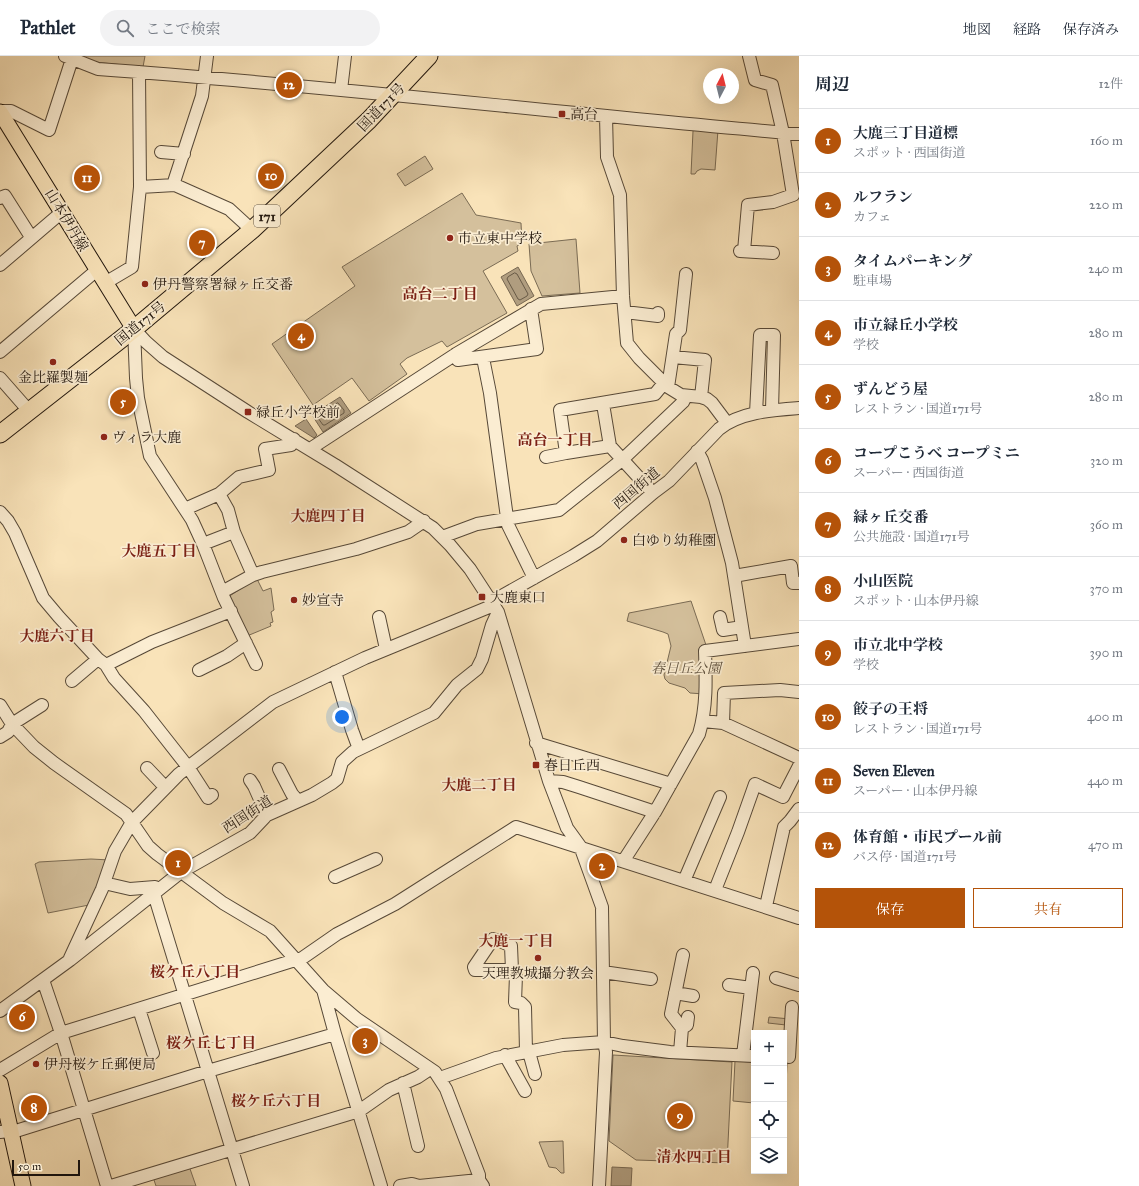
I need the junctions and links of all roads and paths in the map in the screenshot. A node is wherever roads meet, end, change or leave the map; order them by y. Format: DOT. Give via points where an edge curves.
graph roads {
  1 [pos="207,56"];
  2 [pos="344,56"];
  3 [pos="429,56"];
  4 [pos="749,56"];
  5 [pos="68,57"];
  6 [pos="139,72"];
  7 [pos="204,78"];
  8 [pos="341,90"];
  9 [pos="392,95"];
  10 [pos="0,111"];
  11 [pos="606,116"];
  12 [pos="783,133"];
  13 [pos="799,134"];
  14 [pos="161,152"];
  15 [pos="184,154"];
  16 [pos="173,185"];
  17 [pos="140,186"];
  18 [pos="0,198"];
  19 [pos="796,199"];
  20 [pos="62,212"];
  21 [pos="252,230"];
  22 [pos="31,237"];
  23 [pos="773,253"];
  24 [pos="0,265"];
  25 [pos="97,270"];
  26 [pos="686,274"];
  27 [pos="105,283"];
  28 [pos="623,296"];
  29 [pos="531,309"];
  30 [pos="625,312"];
  31 [pos="658,316"];
  32 [pos="134,329"];
  33 [pos="0,352"];
  34 [pos="456,354"];
  35 [pos="673,357"];
  36 [pos="483,358"];
  37 [pos="0,378"];
  38 [pos="666,385"];
  39 [pos="686,396"];
  40 [pos="700,397"];
  41 [pos="603,404"];
  42 [pos="799,408"];
  43 [pos="772,410"];
  44 [pos="29,411"];
  45 [pos="756,413"];
  46 [pos="727,423"];
  47 [pos="0,434"];
  48 [pos="294,440"];
  49 [pos="610,446"];
  50 [pos="310,449"];
  51 [pos="697,451"];
  52 [pos="566,453"];
  53 [pos="546,457"];
  54 [pos="623,459"];
  55 [pos="653,493"];
  56 [pos="219,494"];
  57 [pos="185,510"];
  58 [pos="0,512"];
  59 [pos="507,519"];
  60 [pos="424,521"];
  61 [pos="234,532"];
  62 [pos="442,537"];
  63 [pos="203,544"];
  64 [pos="253,575"];
  65 [pos="734,576"];
  66 [pos="534,578"];
  67 [pos="799,582"];
  68 [pos="222,592"];
  69 [pos="494,607"];
  70 [pos="231,611"];
  71 [pos="379,617"];
  72 [pos="720,617"];
  73 [pos="742,628"];
  74 [pos="799,639"];
  75 [pos="246,644"];
  76 [pos="745,646"];
  77 [pos="386,649"];
  78 [pos="102,662"];
  79 [pos="256,664"];
  80 [pos="200,670"];
  81 [pos="335,672"];
  82 [pos="72,681"];
  83 [pos="799,692"];
  84 [pos="0,705"];
  85 [pos="42,705"];
  86 [pos="703,721"];
  87 [pos="723,723"];
  88 [pos="12,724"];
  89 [pos="0,738"];
  90 [pos="536,743"];
  91 [pos="359,749"];
  92 [pos="799,757"];
  93 [pos="799,766"];
  94 [pos="188,767"];
  95 [pos="147,768"];
  96 [pos="279,769"];
  97 [pos="250,780"];
  98 [pos="549,782"];
  99 [pos="671,784"];
  100 [pos="165,787"];
  101 [pos="720,797"];
  102 [pos="208,798"];
  103 [pos="298,801"];
  104 [pos="799,809"];
  105 [pos="655,812"];
  106 [pos="267,816"];
  107 [pos="132,822"];
  108 [pos="580,846"];
  109 [pos="376,859"];
  110 [pos="624,860"];
  111 [pos="181,872"];
  112 [pos="335,877"];
  113 [pos="684,881"];
  114 [pos="104,883"];
  115 [pos="715,890"];
  116 [pos="156,892"];
  117 [pos="766,906"];
  118 [pos="799,918"];
  119 [pos="683,955"];
  120 [pos="70,960"];
  121 [pos="298,961"];
  122 [pos="512,970"];
  123 [pos="603,972"];
  124 [pos="753,973"];
  125 [pos="776,978"];
  126 [pos="651,979"];
  127 [pos="43,980"];
  128 [pos="729,985"];
  129 [pos="799,985"];
  130 [pos="751,988"];
  131 [pos="323,990"];
  132 [pos="675,993"];
  133 [pos="185,994"];
  134 [pos="693,996"];
  135 [pos="792,1007"];
  136 [pos="139,1010"];
  137 [pos="0,1011"];
  138 [pos="61,1033"];
  139 [pos="335,1034"];
  140 [pos="604,1042"];
  141 [pos="528,1052"];
  142 [pos="680,1052"];
  143 [pos="154,1053"];
  144 [pos="506,1055"];
  145 [pos="749,1056"];
  146 [pos="791,1058"];
  147 [pos="430,1069"];
  148 [pos="0,1070"];
  149 [pos="208,1071"];
  150 [pos="535,1074"];
  151 [pos="440,1078"];
  152 [pos="0,1083"];
  153 [pos="403,1083"];
  154 [pos="525,1091"];
  155 [pos="84,1110"];
  156 [pos="359,1111"];
  157 [pos="6,1132"];
  158 [pos="418,1146"];
  159 [pos="232,1150"];
  160 [pos="481,1183"];
  161 [pos="23,1186"];
  162 [pos="107,1186"];
  163 [pos="111,1186"];
  164 [pos="243,1186"];
  165 [pos="381,1186"];
  166 [pos="400,1186"];
  167 [pos="599,1186"];
  1 -- 7 [label="street"];
  2 -- 8 [label="street"];
  3 -- 9 [label="highway, 国道171号 / 171"];
  4 -- 12 [label="street" via="756,80 772,85"];
  5 -- 6 [label="street" via="98,68"];
  5 -- 10 [label="street" via="49,130 11,111"];
  6 -- 7 [label="street"];
  6 -- 17 [label="street"];
  7 -- 8 [label="street"];
  7 -- 15 [label="street" via="202,96"];
  8 -- 9 [label="street"];
  9 -- 11 [label="street"];
  9 -- 21 [label="highway, 国道171号 / 171" via="340,149"];
  10 -- 20 [label="main road, 山本伊丹線"];
  11 -- 12 [label="street"];
  11 -- 28 [label="street" via="607,158 620,195"];
  12 -- 13 [label="street"];
  12 -- 19 [label="street"];
  14 -- 15 [label="street"];
  15 -- 16 [label="street"];
  16 -- 17 [label="street"];
  16 -- 21 [label="street" via="229,209"];
  17 -- 27 [label="street" via="132,267"];
  18 -- 22 [label="street" via="5,196"];
  19 -- 23 [label="street" via="744,204 742,251"];
  20 -- 22 [label="street"];
  20 -- 25 [label="main road, 山本伊丹線"];
  21 -- 32 [label="highway, 国道171号 / 171"];
  22 -- 24 [label="street"];
  25 -- 27 [label="main road, 山本伊丹線"];
  25 -- 33 [label="street"];
  26 -- 35 [label="street" via="680,330 676,334"];
  27 -- 32 [label="main road, 山本伊丹線"];
  28 -- 29 [label="street" via="541,304"];
  28 -- 30 [label="street"];
  29 -- 34 [label="street"];
  29 -- 36 [label="street" via="537,349"];
  30 -- 31 [label="street"];
  30 -- 38 [label="street" via="627,343"];
  32 -- 44 [label="highway, 国道171号 / 171"];
  32 -- 48 [label="street" via="163,357"];
  32 -- 57 [label="street" via="138,398 147,446 150,456"];
  34 -- 36 [label="street" via="458,360"];
  34 -- 50 [label="street"];
  35 -- 38 [label="street"];
  35 -- 40 [label="street" via="705,360"];
  36 -- 59 [label="street"];
  37 -- 44 [label="street"];
  38 -- 39 [label="street"];
  38 -- 41 [label="street" via="655,394"];
  39 -- 40 [label="street"];
  39 -- 54 [label="street" via="683,402"];
  40 -- 46 [label="street" via="710,402"];
  41 -- 49 [label="street"];
  41 -- 52 [label="street" via="560,410"];
  42 -- 43 [label="street, 西国街道"];
  43 -- 45 [label="street, 西国街道"];
  43 -- 45 [label="street" via="774,336 760,335"];
  44 -- 47 [label="highway, 国道171号 / 171"];
  45 -- 46 [label="street, 西国街道"];
  46 -- 51 [label="street, 西国街道"];
  48 -- 50 [label="street"];
  48 -- 56 [label="street" via="291,445 265,449 270,470 238,477"];
  49 -- 52 [label="street"];
  49 -- 54 [label="street"];
  50 -- 60 [label="street"];
  51 -- 55 [label="street, 西国街道" via="669,481"];
  51 -- 65 [label="street" via="715,498"];
  52 -- 53 [label="street"];
  54 -- 55 [label="street"];
  54 -- 59 [label="street" via="559,510"];
  55 -- 66 [label="street, 西国街道" via="597,541"];
  56 -- 57 [label="street"];
  56 -- 61 [label="street" via="228,510"];
  57 -- 63 [label="street"];
  58 -- 78 [label="street" via="15,533 43,598"];
  59 -- 62 [label="street" via="477,524"];
  59 -- 66 [label="street"];
  60 -- 62 [label="street"];
  60 -- 64 [label="street" via="408,532 393,537"];
  61 -- 63 [label="street"];
  61 -- 64 [label="street"];
  62 -- 69 [label="street" via="470,569"];
  63 -- 68 [label="street"];
  64 -- 68 [label="street"];
  65 -- 67 [label="street" via="791,566 792,583"];
  65 -- 73 [label="street"];
  66 -- 69 [label="street, 西国街道"];
  68 -- 70 [label="street"];
  69 -- 77 [label="street"];
  69 -- 90 [label="street"];
  69 -- 91 [label="street, 西国街道" via="492,625 477,669 457,685 434,713"];
  70 -- 75 [label="street"];
  70 -- 78 [label="street"];
  71 -- 77 [label="street"];
  72 -- 73 [label="street" via="723,630"];
  73 -- 76 [label="street"];
  74 -- 76 [label="street"];
  75 -- 79 [label="street"];
  75 -- 80 [label="street"];
  76 -- 86 [label="street" via="705,651 706,694"];
  77 -- 81 [label="street"];
  78 -- 82 [label="street"];
  78 -- 94 [label="street"];
  81 -- 91 [label="street"];
  81 -- 94 [label="street" via="273,702"];
  83 -- 87 [label="street" via="780,690 724,693"];
  84 -- 88 [label="street"];
  85 -- 88 [label="street"];
  86 -- 87 [label="street"];
  86 -- 99 [label="street" via="699,734"];
  87 -- 92 [label="street"];
  88 -- 89 [label="street" via="8,732"];
  88 -- 107 [label="street" via="34,747 126,814"];
  90 -- 98 [label="street"];
  90 -- 99 [label="street"];
  91 -- 103 [label="street, 西国街道" via="342,762 337,779"];
  93 -- 115 [label="street" via="783,797 755,784"];
  94 -- 100 [label="street"];
  94 -- 102 [label="street"];
  95 -- 100 [label="street"];
  96 -- 103 [label="street"];
  97 -- 106 [label="street"];
  98 -- 105 [label="street" via="562,782"];
  98 -- 108 [label="street" via="567,828"];
  99 -- 105 [label="street"];
  100 -- 107 [label="street"];
  101 -- 113 [label="street"];
  103 -- 106 [label="street, 西国街道"];
  104 -- 117 [label="street" via="784,827"];
  105 -- 110 [label="street"];
  106 -- 111 [label="street, 西国街道" via="250,832"];
  107 -- 111 [label="street" via="148,846"];
  107 -- 114 [label="street" via="115,851"];
  108 -- 110 [label="street"];
  108 -- 121 [label="street" via="516,826 395,904 337,934"];
  108 -- 123 [label="street" via="602,907"];
  109 -- 112 [label="street"];
  110 -- 113 [label="street"];
  111 -- 116 [label="street, 西国街道"];
  111 -- 121 [label="street" via="223,903 270,931"];
  113 -- 115 [label="street"];
  114 -- 116 [label="street" via="130,888 155,887"];
  114 -- 120 [label="street"];
  115 -- 117 [label="street"];
  116 -- 120 [label="street, 西国街道"];
  116 -- 133 [label="street"];
  117 -- 118 [label="street"];
  119 -- 132 [label="street"];
  120 -- 127 [label="street, 西国街道"];
  121 -- 131 [label="street"];
  121 -- 133 [label="street"];
  122 -- 141 [label="street" via="516,975 515,1002 525,1007"];
  123 -- 126 [label="street"];
  123 -- 140 [label="street"];
  124 -- 130 [label="street"];
  125 -- 129 [label="street"];
  127 -- 137 [label="street, 西国街道"];
  127 -- 138 [label="street"];
  128 -- 130 [label="street"];
  130 -- 145 [label="street"];
  131 -- 139 [label="street"];
  131 -- 147 [label="street" via="357,1019"];
  132 -- 134 [label="street"];
  132 -- 142 [label="street" via="671,1014 685,1022"];
  133 -- 136 [label="street"];
  133 -- 149 [label="street"];
  135 -- 146 [label="street"];
  136 -- 138 [label="street"];
  136 -- 143 [label="street"];
  138 -- 148 [label="street"];
  138 -- 155 [label="street"];
  139 -- 149 [label="street"];
  139 -- 156 [label="street"];
  140 -- 141 [label="street" via="557,1046"];
  140 -- 142 [label="street"];
  140 -- 167 [label="street" via="606,1052"];
  141 -- 144 [label="street"];
  141 -- 150 [label="street"];
  142 -- 145 [label="street"];
  144 -- 151 [label="street"];
  144 -- 154 [label="street"];
  147 -- 151 [label="street"];
  147 -- 153 [label="street"];
  149 -- 155 [label="street"];
  149 -- 159 [label="street"];
  151 -- 160 [label="street"];
  152 -- 157 [label="main road"];
  153 -- 156 [label="street"];
  153 -- 158 [label="street" via="411,1132"];
  155 -- 157 [label="street"];
  155 -- 162 [label="street"];
  156 -- 159 [label="street"];
  156 -- 165 [label="street"];
  157 -- 161 [label="main road"];
  159 -- 163 [label="street"];
  159 -- 164 [label="street"];
  160 -- 166 [label="street"];
}
